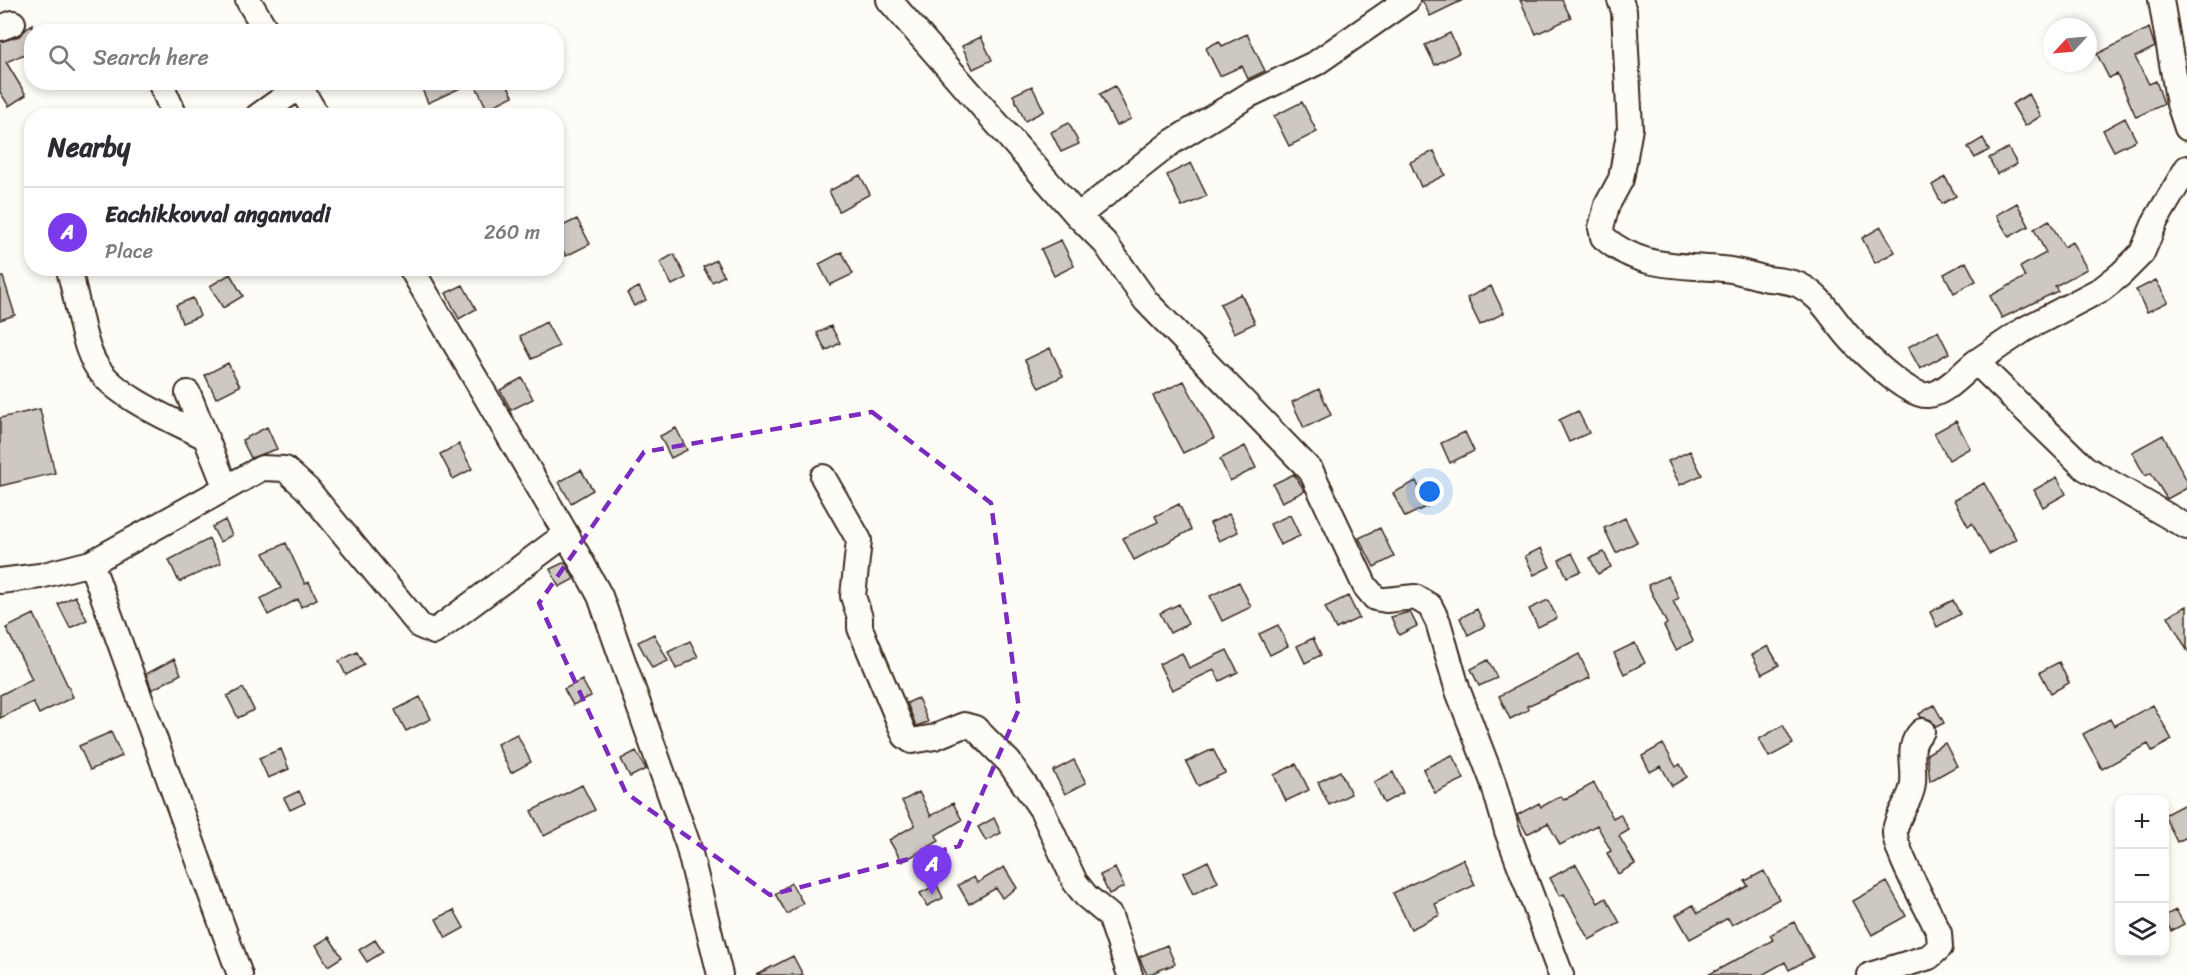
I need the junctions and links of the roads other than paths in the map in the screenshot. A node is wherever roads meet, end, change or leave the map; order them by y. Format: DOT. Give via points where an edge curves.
graph roads {
  1 [pos="248,0"];
  2 [pos="889,0"];
  3 [pos="1407,0"];
  4 [pos="1620,0"];
  5 [pos="2161,0"];
  6 [pos="262,24"];
  7 [pos="164,90"];
  8 [pos="292,90"];
  9 [pos="301,90"];
  10 [pos="171,108"];
  11 [pos="268,108"];
  12 [pos="312,108"];
  13 [pos="2187,128"];
  14 [pos="2187,168"];
  15 [pos="1078,216"];
  16 [pos="71,276"];
  17 [pos="416,276"];
  18 [pos="1976,362"];
  19 [pos="188,393"];
  20 [pos="206,437"];
  21 [pos="824,477"];
  22 [pos="225,486"];
  23 [pos="2187,527"];
  24 [pos="566,534"];
  25 [pos="91,563"];
  26 [pos="0,581"];
  27 [pos="1922,731"];
  28 [pos="240,975"];
  29 [pos="720,975"];
  30 [pos="1130,975"];
  31 [pos="1561,975"];
  32 [pos="1870,975"];
  1 -- 6 [label="street"];
  2 -- 15 [label="street"];
  3 -- 15 [label="street" via="1316,63 1249,95 1172,142"];
  4 -- 18 [label="street" via="1624,11 1630,128 1621,179 1607,205 1601,228 1603,237 1639,259 1677,268 1725,269 1798,285 1824,302 1862,350 1900,384 1920,395 1930,396 1943,389"];
  5 -- 13 [label="street" via="2179,104"];
  7 -- 10 [label="street"];
  8 -- 11 [label="street"];
  9 -- 12 [label="street"];
  14 -- 18 [label="street" via="2156,220 2142,254 2102,289 2025,329"];
  15 -- 31 [label="street" via="1105,243 1146,301 1311,471 1365,586 1375,598 1415,597 1430,606"];
  16 -- 20 [label="street" via="96,367 136,400"];
  17 -- 24 [label="street"];
  18 -- 23 [label="street" via="2085,468"];
  19 -- 20 [label="street"];
  20 -- 22 [label="street"];
  21 -- 30 [label="street" via="859,540 853,596 860,628 905,736 922,741 964,725 975,728 1009,762 1042,810 1075,882 1110,916"];
  22 -- 24 [label="street" via="262,468 285,469 308,489 420,626 434,632"];
  22 -- 25 [label="street"];
  24 -- 29 [label="street" via="600,596 684,834"];
  25 -- 26 [label="street"];
  25 -- 28 [label="street"];
  27 -- 32 [label="street" via="1914,739 1913,784 1894,833 1939,933 1940,947 1929,957"];
}
